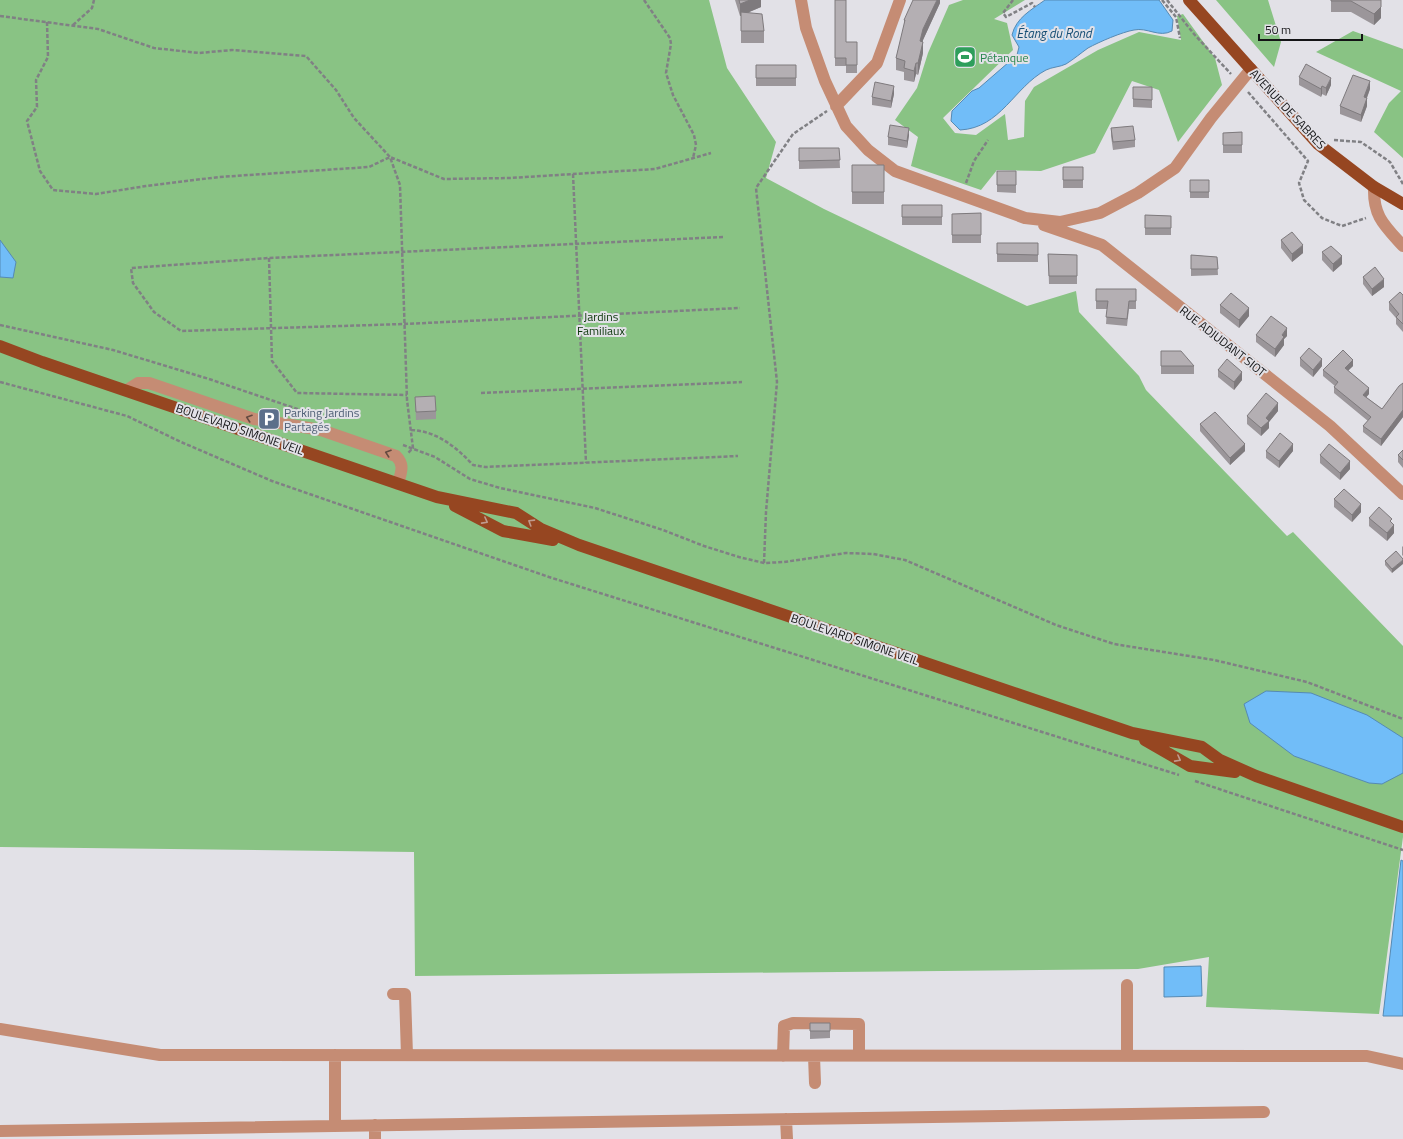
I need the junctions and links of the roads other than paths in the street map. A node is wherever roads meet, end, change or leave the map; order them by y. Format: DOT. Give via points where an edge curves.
graph roads {
  1 [pos="801,0"];
  2 [pos="900,0"];
  3 [pos="1189,0"];
  4 [pos="1251,69"];
  5 [pos="836,106"];
  6 [pos="1374,187"];
  7 [pos="1401,203"];
  8 [pos="1025,218"];
  9 [pos="1403,246"];
  10 [pos="0,346"];
  11 [pos="0,351"];
  12 [pos="42,362"];
  13 [pos="126,390"];
  14 [pos="398,484"];
  15 [pos="1403,494"];
  16 [pos="438,497"];
  17 [pos="579,545"];
  18 [pos="1132,733"];
  19 [pos="1256,776"];
  20 [pos="1403,827"];
  21 [pos="1127,985"];
  22 [pos="393,994"];
  23 [pos="0,1029"];
  24 [pos="859,1055"];
  25 [pos="334,1056"];
  26 [pos="406,1056"];
  27 [pos="783,1056"];
  28 [pos="814,1056"];
  29 [pos="1127,1056"];
  30 [pos="1403,1064"];
  31 [pos="815,1084"];
  32 [pos="1264,1112"];
  33 [pos="786,1119"];
  34 [pos="375,1125"];
  35 [pos="335,1126"];
  36 [pos="0,1131"];
  37 [pos="375,1139"];
  38 [pos="787,1139"];
  1 -- 5 [label="street" via="806,28"];
  2 -- 5 [label="street" via="877,63"];
  3 -- 4 [label="main road, AVENUE DE SABRES"];
  4 -- 6 [label="main road, AVENUE DE SABRES" via="1318,144"];
  4 -- 8 [label="street" via="1175,168 1138,193 1100,213 1060,222"];
  5 -- 8 [label="street" via="846,126 868,150 895,171"];
  6 -- 7 [label="main road, AVENUE DE SABRES"];
  6 -- 9 [label="street" via="1374,204 1378,214"];
  8 -- 15 [label="street, RUE ADJUDANT SIOT" via="1102,245 1330,426"];
  10 -- 12 [label="main road, BOULEVARD SIMONE VEIL"];
  11 -- 12 [label="main road, BOULEVARD SIMONE VEIL"];
  12 -- 13 [label="main road, BOULEVARD SIMONE VEIL"];
  13 -- 14 [label="main road, BOULEVARD SIMONE VEIL"];
  14 -- 13 [label="street, one-way" via="402,468 401,461 396,456 321,430 254,419 149,383 138,383"];
  14 -- 16 [label="main road, BOULEVARD SIMONE VEIL"];
  17 -- 16 [label="main road, BOULEVARD SIMONE VEIL, one-way" via="541,529 516,513"];
  16 -- 17 [label="main road, BOULEVARD SIMONE VEIL, one-way" via="503,531"];
  17 -- 18 [label="main road, BOULEVARD SIMONE VEIL"];
  18 -- 19 [label="main road, BOULEVARD SIMONE VEIL" via="1202,747 1220,760"];
  18 -- 19 [label="main road, BOULEVARD SIMONE VEIL, one-way" via="1190,766"];
  19 -- 20 [label="main road, BOULEVARD SIMONE VEIL"];
  21 -- 29 [label="street"];
  22 -- 26 [label="street" via="405,994"];
  23 -- 25 [label="street" via="160,1055"];
  24 -- 27 [label="street" via="859,1024 793,1023 784,1026"];
  24 -- 28 [label="street"];
  24 -- 29 [label="street"];
  25 -- 26 [label="street"];
  25 -- 35 [label="street"];
  26 -- 27 [label="street"];
  27 -- 28 [label="street"];
  28 -- 31 [label="street"];
  29 -- 30 [label="street" via="1367,1056"];
  32 -- 33 [label="street"];
  33 -- 34 [label="street"];
  33 -- 38 [label="street"];
  34 -- 35 [label="street"];
  34 -- 37 [label="street"];
  35 -- 36 [label="street"];
}
